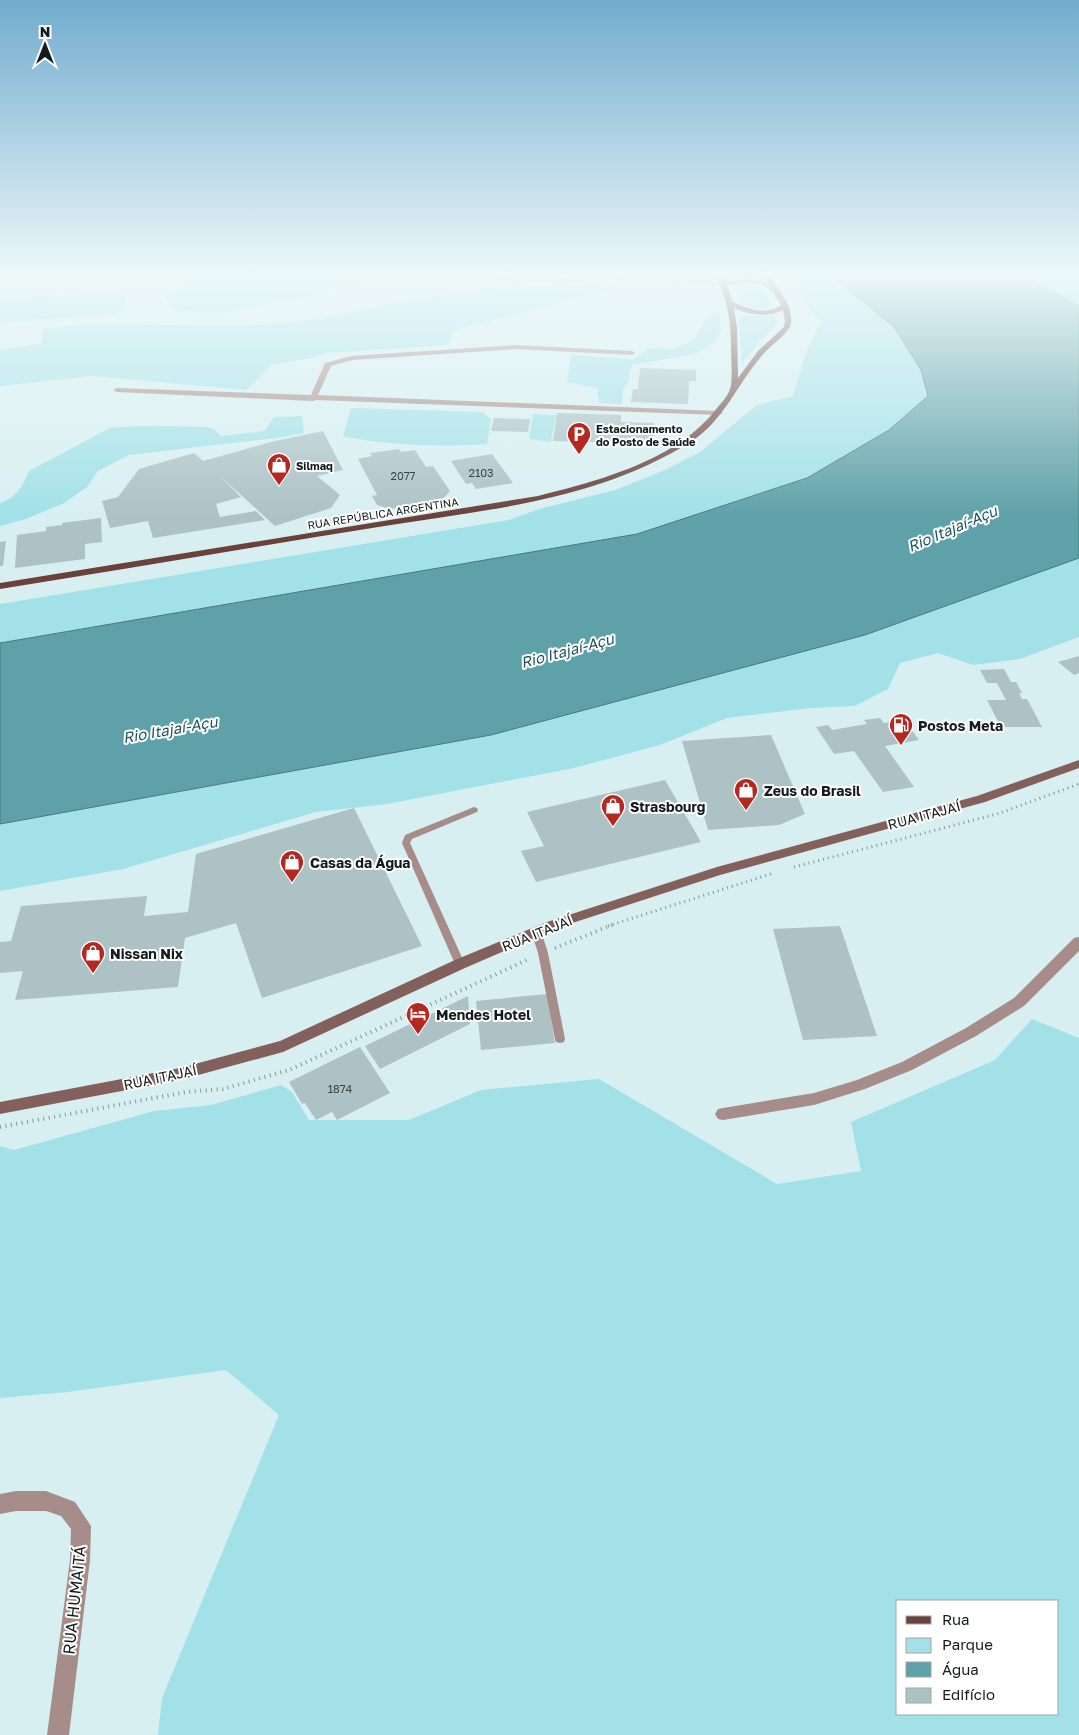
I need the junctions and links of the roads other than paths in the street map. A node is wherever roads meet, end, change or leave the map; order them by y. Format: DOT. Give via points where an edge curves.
graph roads {
  1 [pos="396,355"];
  2 [pos="734,355"];
  3 [pos="759,355"];
  4 [pos="734,386"];
  5 [pos="117,390"];
  6 [pos="313,399"];
  7 [pos="719,413"];
  8 [pos="0,586"];
  9 [pos="1079,764"];
  10 [pos="474,810"];
  11 [pos="536,932"];
  12 [pos="1079,942"];
  13 [pos="460,964"];
  14 [pos="560,1039"];
  15 [pos="0,1108"];
  16 [pos="723,1114"];
  17 [pos="0,1504"];
  18 [pos="58,1735"];
  1 -- 6 [label="street" via="351,358 328,365"];
  2 -- 4 [label="main road, RUA REPÚBLICA ARGENTINA"];
  3 -- 4 [label="main road, RUA REPÚBLICA ARGENTINA"];
  4 -- 7 [label="main road, RUA REPÚBLICA ARGENTINA"];
  5 -- 6 [label="street"];
  6 -- 7 [label="street"];
  7 -- 8 [label="main road, RUA REPÚBLICA ARGENTINA" via="706,427 657,459 618,476 554,494"];
  9 -- 11 [label="main road, RUA ITAJAÍ" via="981,799 717,871"];
  10 -- 13 [label="lane" via="408,837 406,843"];
  11 -- 13 [label="main road, RUA ITAJAÍ"];
  11 -- 14 [label="lane"];
  12 -- 16 [label="street" via="1019,1002 907,1066 814,1099"];
  13 -- 15 [label="main road, RUA ITAJAÍ" via="283,1046 180,1074"];
  17 -- 18 [label="street, RUA HUMAITÁ" via="46,1501 68,1509 81,1526 80,1560"];
}
